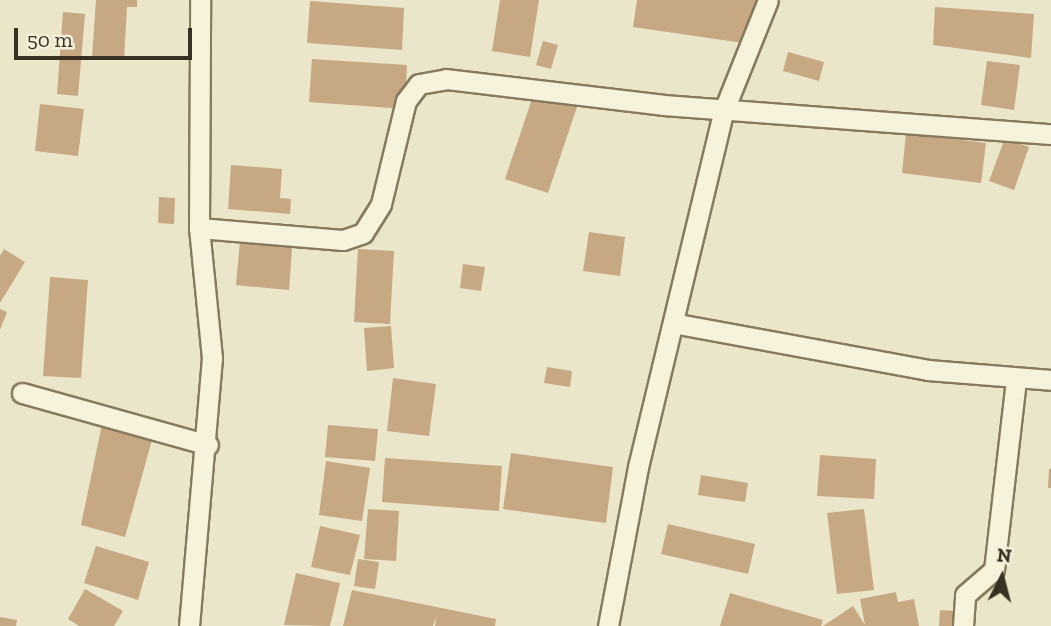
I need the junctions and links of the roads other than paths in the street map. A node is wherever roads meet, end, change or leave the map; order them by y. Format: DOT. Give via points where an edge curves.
graph roads {
  1 [pos="200,0"];
  2 [pos="768,0"];
  3 [pos="724,110"];
  4 [pos="1051,134"];
  5 [pos="199,228"];
  6 [pos="678,324"];
  7 [pos="1051,380"];
  8 [pos="1016,381"];
  9 [pos="22,393"];
  10 [pos="208,445"];
  11 [pos="189,626"];
  12 [pos="608,626"];
  13 [pos="963,626"];
  1 -- 5 [label="street"];
  2 -- 3 [label="street"];
  3 -- 4 [label="street"];
  3 -- 5 [label="street" via="446,79 419,84 406,101 381,204 363,233 343,240"];
  3 -- 6 [label="street"];
  5 -- 10 [label="street" via="212,358"];
  6 -- 8 [label="street"];
  6 -- 12 [label="street" via="638,467"];
  7 -- 8 [label="street"];
  8 -- 13 [label="street" via="993,570 965,595"];
  9 -- 10 [label="street"];
  10 -- 11 [label="street"];
}
